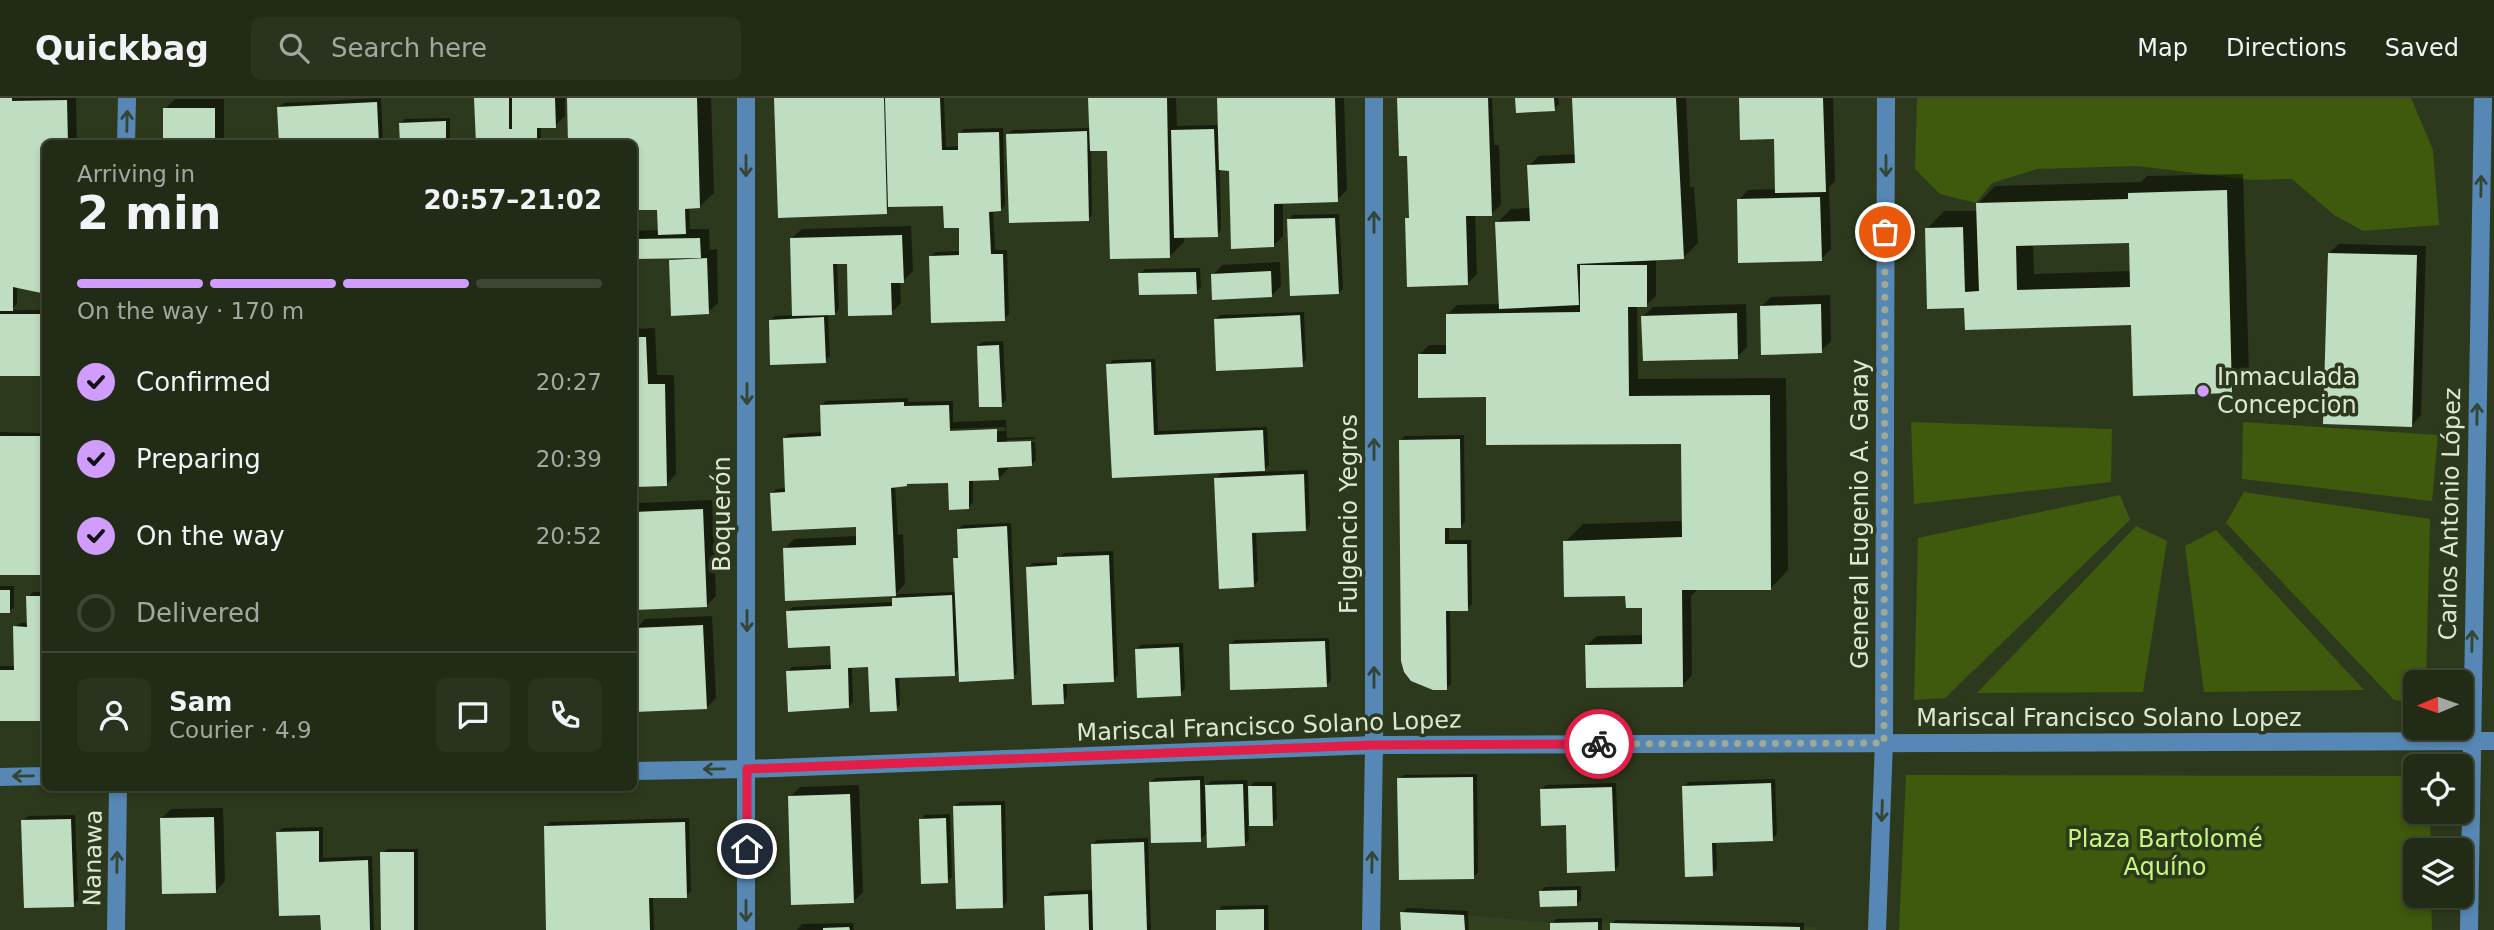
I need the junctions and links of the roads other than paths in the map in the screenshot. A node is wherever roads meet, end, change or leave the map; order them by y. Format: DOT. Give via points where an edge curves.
graph roads {
  1 [pos="127,98"];
  2 [pos="746,98"];
  3 [pos="1374,98"];
  4 [pos="1886,98"];
  5 [pos="2483,98"];
  6 [pos="126,140"];
  7 [pos="2470,741"];
  8 [pos="2494,741"];
  9 [pos="1884,743"];
  10 [pos="1374,745"];
  11 [pos="747,769"];
  12 [pos="637,771"];
  13 [pos="42,776"];
  14 [pos="0,777"];
  15 [pos="118,791"];
  16 [pos="116,930"];
  17 [pos="746,930"];
  18 [pos="1371,930"];
  19 [pos="1877,930"];
  20 [pos="2469,930"];
  6 -- 1 [label="street, one-way"];
  2 -- 11 [label="street, Boquerón, one-way"];
  10 -- 3 [label="street, Fulgencio Yegros, one-way"];
  4 -- 9 [label="street, General Eugenio A. Garay, one-way"];
  7 -- 5 [label="street, Carlos Antonio López, one-way"];
  7 -- 8 [label="street, Mariscal Francisco Solano Lopez"];
  7 -- 9 [label="street, Mariscal Francisco Solano Lopez"];
  7 -- 20 [label="street, Carlos Antonio López"];
  9 -- 10 [label="street, Mariscal Francisco Solano Lopez"];
  9 -- 19 [label="street, General Eugenio A. Garay, one-way"];
  10 -- 11 [label="street, Mariscal Francisco Solano Lopez"];
  18 -- 10 [label="street, Fulgencio Yegros, one-way"];
  11 -- 12 [label="street, Mariscal Francisco Solano Lopez, one-way"];
  11 -- 17 [label="street, Boquerón, one-way"];
  13 -- 14 [label="street, one-way"];
  16 -- 15 [label="street, Nanawa, one-way"];
}
